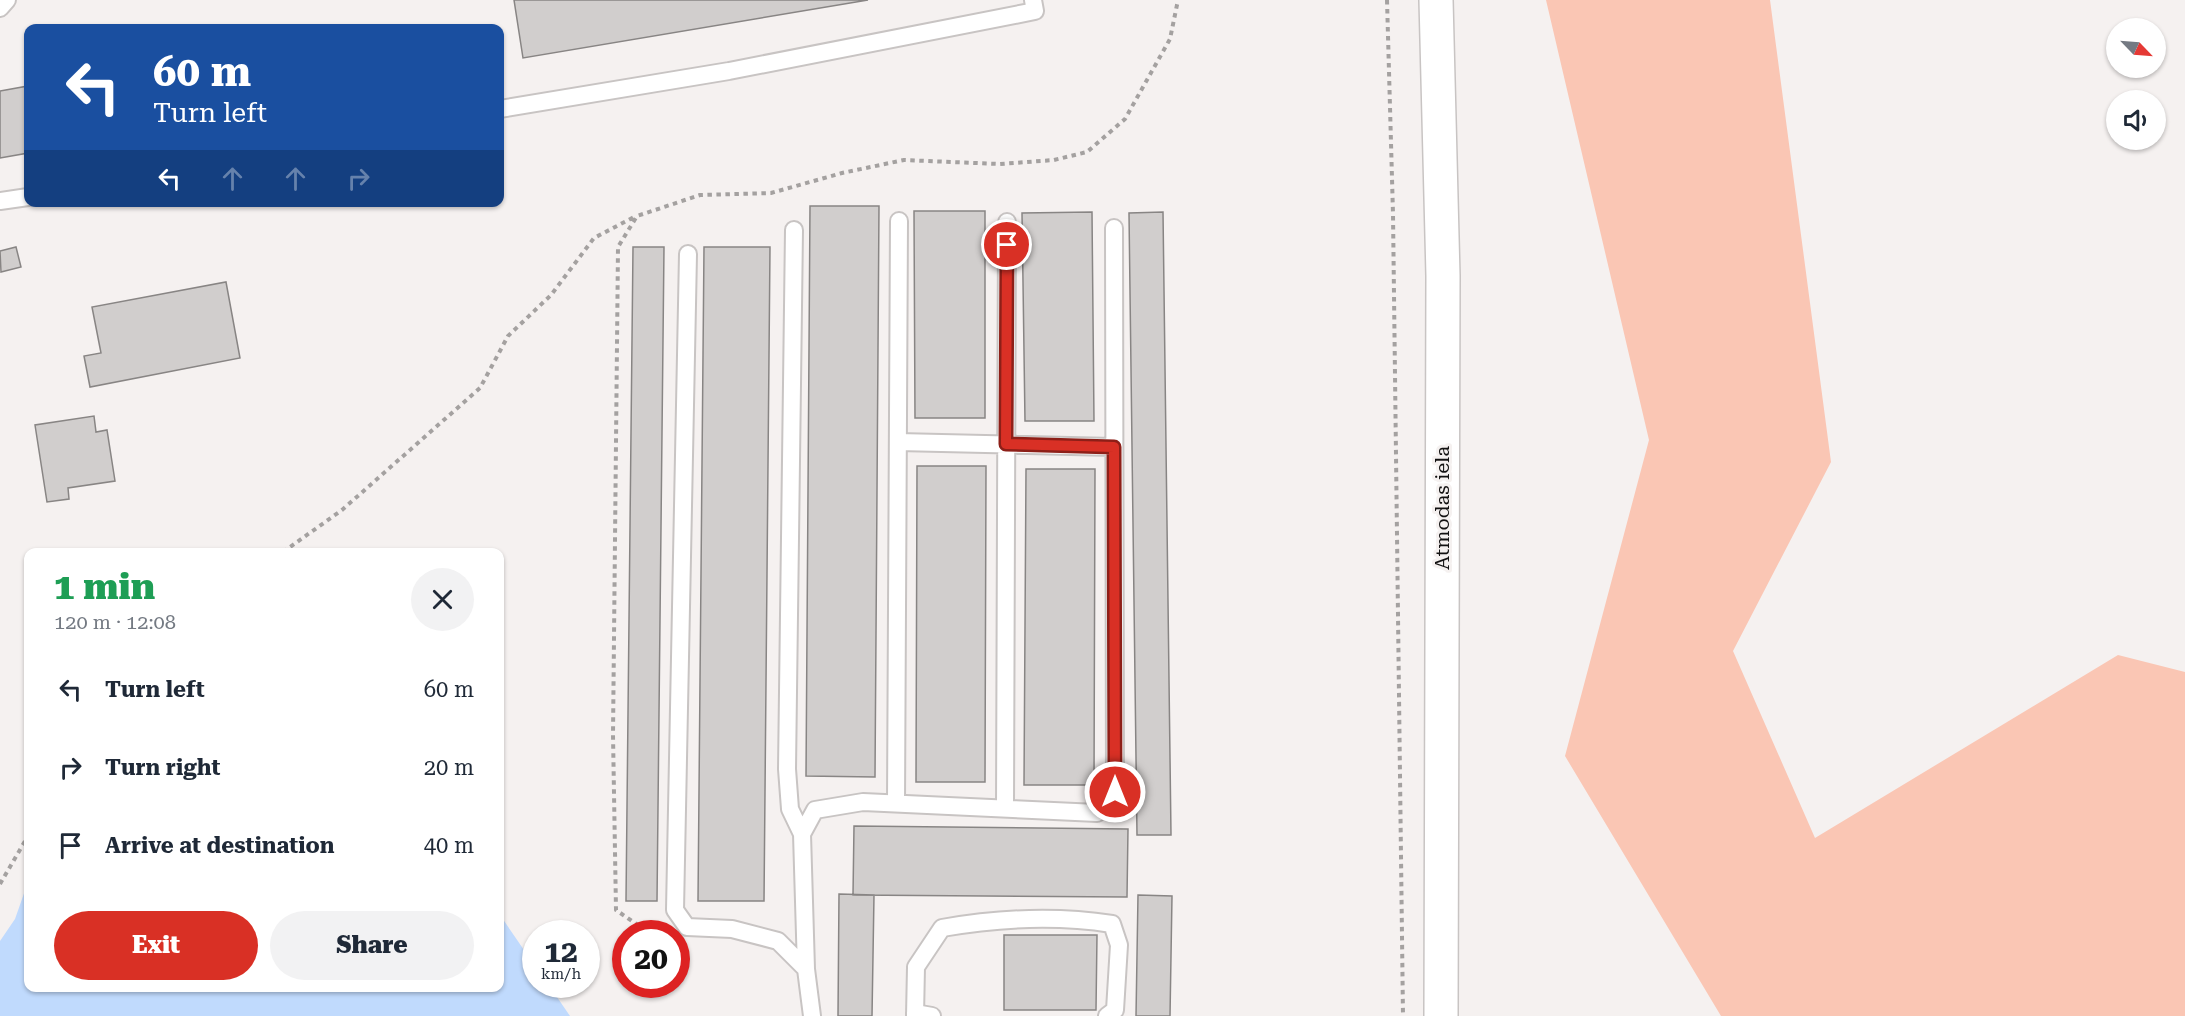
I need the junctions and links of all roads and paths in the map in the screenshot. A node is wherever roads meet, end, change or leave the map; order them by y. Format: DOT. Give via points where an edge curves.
graph roads {
  1 [pos="7,0"];
  2 [pos="1033,0"];
  3 [pos="1387,0"];
  4 [pos="1436,0"];
  5 [pos="0,8"];
  6 [pos="504,108"];
  7 [pos="24,198"];
  8 [pos="0,201"];
  9 [pos="637,216"];
  10 [pos="899,221"];
  11 [pos="1007,222"];
  12 [pos="1114,228"];
  13 [pos="794,230"];
  14 [pos="688,254"];
  15 [pos="898,442"];
  16 [pos="1006,444"];
  17 [pos="1114,447"];
  18 [pos="289,548"];
  19 [pos="896,803"];
  20 [pos="1005,808"];
  21 [pos="802,834"];
  22 [pos="24,843"];
  23 [pos="0,884"];
  24 [pos="806,969"];
  25 [pos="921,1015"];
  26 [pos="812,1016"];
  27 [pos="1107,1016"];
  28 [pos="1403,1016"];
  29 [pos="1441,1016"];
  1 -- 5 [label="lane"];
  2 -- 6 [label="lane" via="1035,11 729,71"];
  3 -- 28 [label="path"];
  4 -- 29 [label="main road, Atmodas iela" via="1443,276"];
  7 -- 8 [label="lane"];
  9 -- 18 [label="path" via="594,238 551,295 508,336 480,388 342,510"];
  10 -- 15 [label="lane"];
  11 -- 16 [label="lane"];
  12 -- 17 [label="lane"];
  13 -- 21 [label="lane" via="787,769 790,809"];
  14 -- 24 [label="lane" via="675,910 687,927 732,928 778,941"];
  15 -- 16 [label="lane"];
  15 -- 19 [label="lane"];
  16 -- 17 [label="lane"];
  16 -- 20 [label="lane"];
  17 -- 20 [label="lane" via="1115,792 1109,805 1097,813"];
  19 -- 20 [label="lane"];
  19 -- 21 [label="lane" via="863,802 815,810"];
  21 -- 24 [label="lane"];
  22 -- 23 [label="path"];
  24 -- 26 [label="lane"];
  25 -- 27 [label="lane" via="916,967 942,928 995,918 1072,918 1112,924 1119,945 1115,1010"];
}
